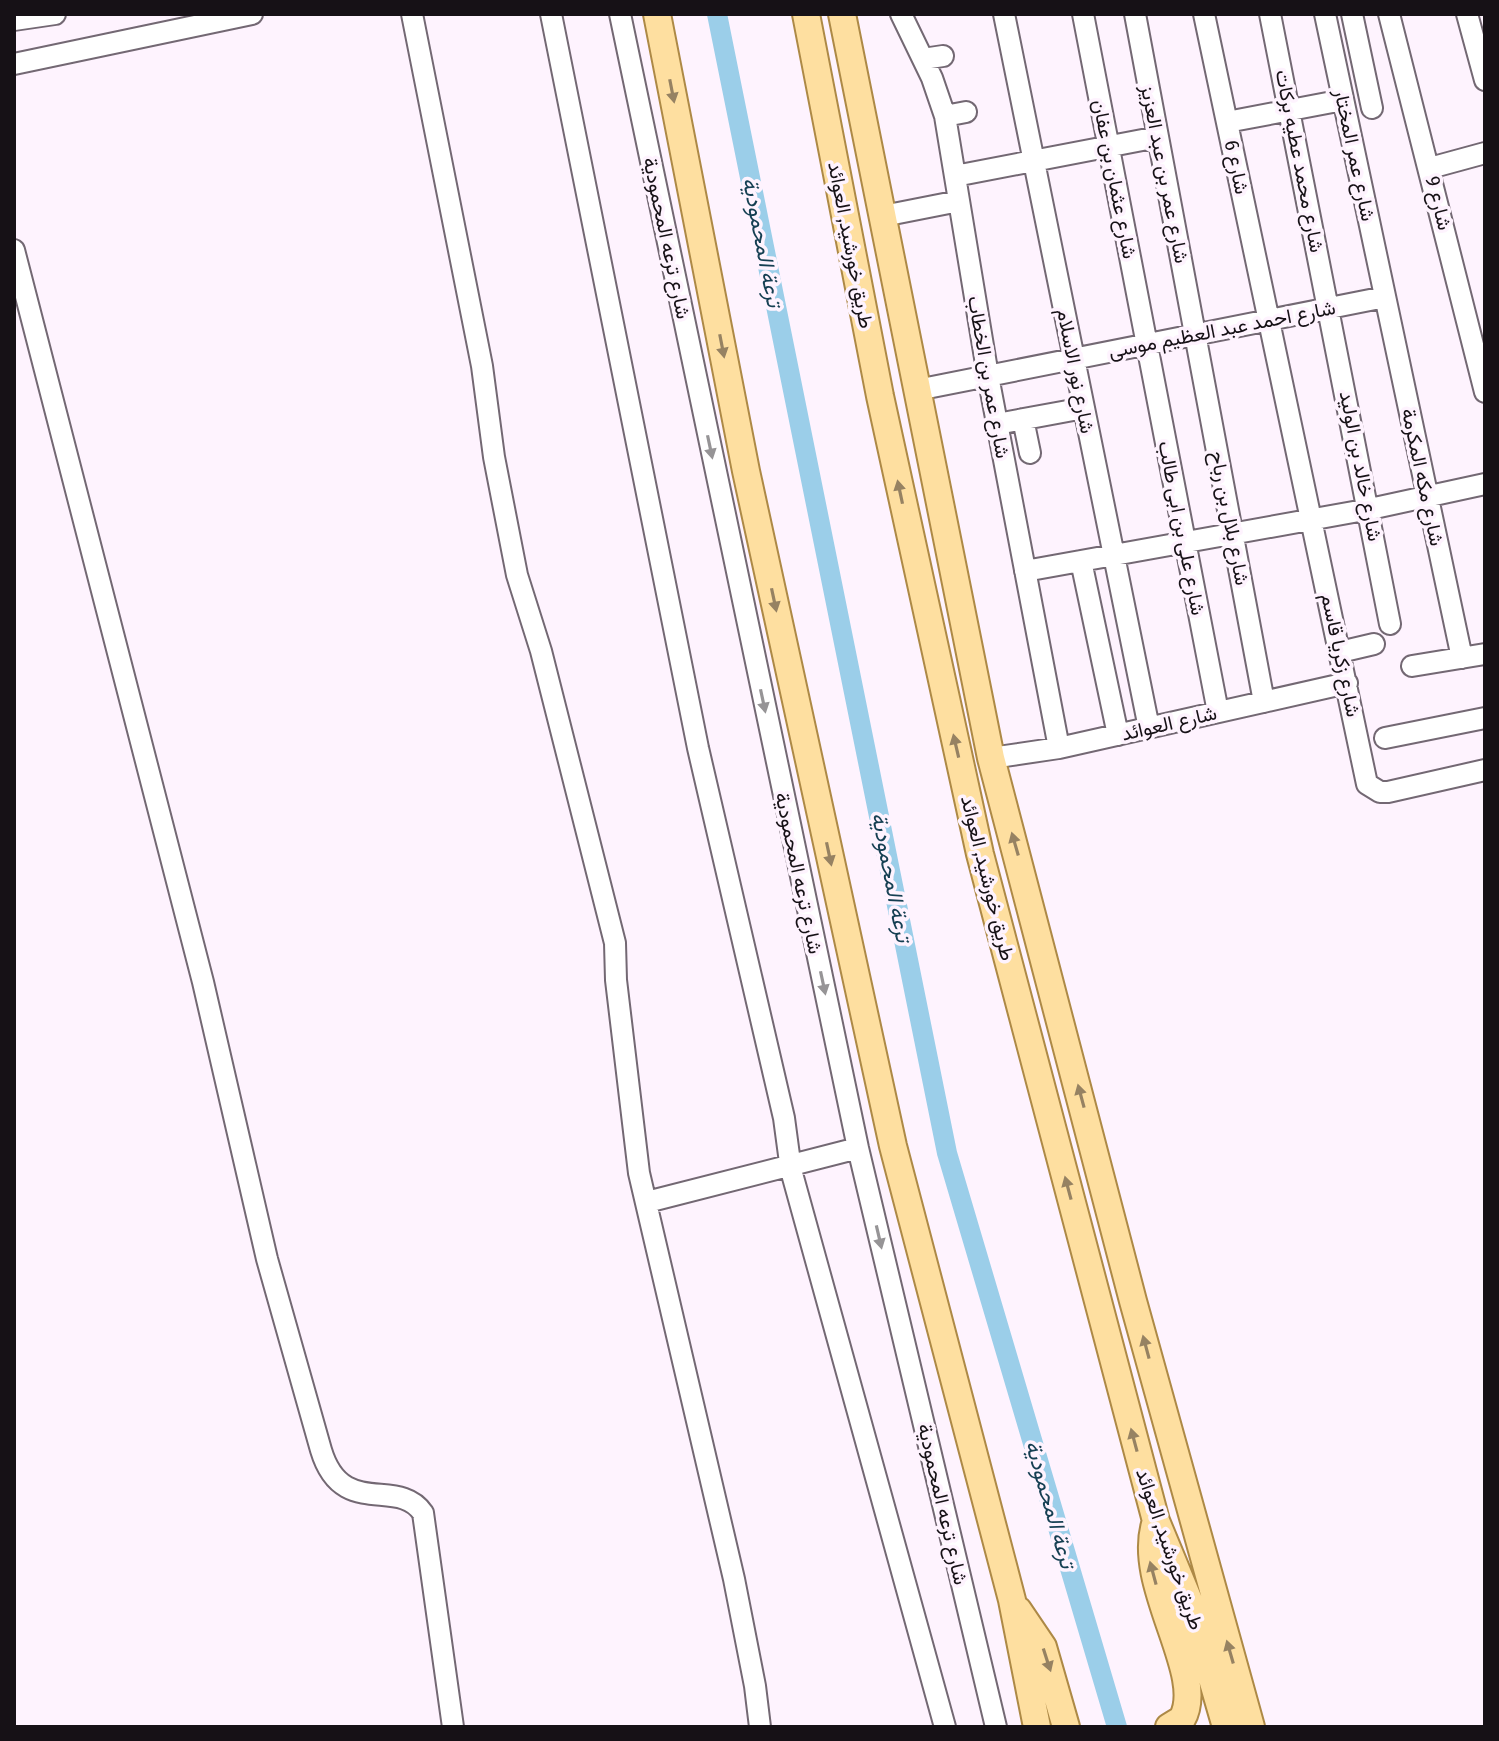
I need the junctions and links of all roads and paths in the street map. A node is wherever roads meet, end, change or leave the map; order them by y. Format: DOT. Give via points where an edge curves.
graph roads {
  1 [pos="55,14"];
  2 [pos="252,14"];
  3 [pos="412,14"];
  4 [pos="551,14"];
  5 [pos="620,14"];
  6 [pos="649,14"];
  7 [pos="657,14"];
  8 [pos="806,14"];
  9 [pos="901,14"];
  10 [pos="1004,14"];
  11 [pos="1083,14"];
  12 [pos="1135,14"];
  13 [pos="1204,14"];
  14 [pos="1270,14"];
  15 [pos="1325,14"];
  16 [pos="1352,14"];
  17 [pos="1389,14"];
  18 [pos="1467,14"];
  19 [pos="847,15"];
  20 [pos="14,20"];
  21 [pos="662,42"];
  22 [pos="14,64"];
  23 [pos="1485,80"];
  24 [pos="1343,100"];
  25 [pos="1372,108"];
  26 [pos="1289,111"];
  27 [pos="966,112"];
  28 [pos="945,116"];
  29 [pos="1227,122"];
  30 [pos="1158,137"];
  31 [pos="1109,147"];
  32 [pos="1485,153"];
  33 [pos="1034,161"];
  34 [pos="1430,168"];
  35 [pos="955,176"];
  36 [pos="959,201"];
  37 [pos="883,216"];
  38 [pos="14,250"];
  39 [pos="1385,297"];
  40 [pos="1329,308"];
  41 [pos="1270,320"];
  42 [pos="1195,335"];
  43 [pos="1480,342"];
  44 [pos="1147,344"];
  45 [pos="1074,359"];
  46 [pos="988,376"];
  47 [pos="917,390"];
  48 [pos="1485,392"];
  49 [pos="1084,408"];
  50 [pos="1023,419"];
  51 [pos="997,424"];
  52 [pos="1030,453"];
  53 [pos="1485,484"];
  54 [pos="1427,496"];
  55 [pos="1370,509"];
  56 [pos="1312,519"];
  57 [pos="1233,534"];
  58 [pos="1185,542"];
  59 [pos="1113,555"];
  60 [pos="1081,561"];
  61 [pos="1025,571"];
  62 [pos="1390,624"];
  63 [pos="1374,644"];
  64 [pos="1340,652"];
  65 [pos="1485,654"];
  66 [pos="1462,658"];
  67 [pos="1412,666"];
  68 [pos="1347,683"];
  69 [pos="1264,702"];
  70 [pos="1218,712"];
  71 [pos="1485,718"];
  72 [pos="1149,728"];
  73 [pos="1118,735"];
  74 [pos="1385,738"];
  75 [pos="1059,748"];
  76 [pos="991,758"];
  77 [pos="1485,770"];
  78 [pos="858,1148"];
  79 [pos="790,1164"];
  80 [pos="647,1202"];
  81 [pos="1156,1521"];
  82 [pos="1012,1600"];
  83 [pos="1172,1726"];
  84 [pos="453,1727"];
  85 [pos="760,1727"];
  86 [pos="945,1727"];
  87 [pos="996,1727"];
  88 [pos="1037,1727"];
  89 [pos="1066,1727"];
  90 [pos="1226,1727"];
  91 [pos="1251,1727"];
  1 -- 20 [label="street"];
  2 -- 22 [label="street"];
  3 -- 80 [label="street" via="482,366 517,575 615,943 639,1173"];
  4 -- 79 [label="street" via="673,628"];
  5 -- 78 [label="street, شارع ترعه المحمودية, one-way"];
  6 -- 21 [label="main road"];
  7 -- 21 [label="main road"];
  81 -- 8 [label="main road, طريق خورشيد, العوائد, one-way" via="977,839 880,396"];
  9 -- 28 [label="street, شارع عمر بن الخطاب" via="933,57"];
  10 -- 33 [label="street, شارع نور الاسلام"];
  11 -- 31 [label="street, شارع عثمان بن عفان"];
  12 -- 30 [label="street, شارع عمر بن عبد العزيز"];
  13 -- 29 [label="street, شارع 6"];
  14 -- 26 [label="street, شارع محمد عطيه بركات"];
  15 -- 24 [label="street, شارع عمر المختار"];
  16 -- 25 [label="street"];
  17 -- 34 [label="street, شارع 9"];
  18 -- 23 [label="street"];
  19 -- 37 [label="main road, طريق خورشيد, العوائد"];
  21 -- 82 [label="main road, one-way" via="746,471 893,1146"];
  24 -- 26 [label="street"];
  24 -- 39 [label="street, شارع عمر المختار"];
  26 -- 29 [label="street"];
  26 -- 40 [label="street, شارع محمد عطيه بركات"];
  27 -- 28 [label="street"];
  28 -- 35 [label="street, شارع عمر بن الخطاب"];
  29 -- 41 [label="street, شارع 6"];
  30 -- 31 [label="street"];
  30 -- 42 [label="street, شارع عمر بن عبد العزيز"];
  31 -- 33 [label="street"];
  31 -- 44 [label="street, شارع عثمان بن عفان"];
  32 -- 34 [label="street"];
  33 -- 35 [label="street"];
  33 -- 45 [label="street, شارع نور الاسلام"];
  34 -- 43 [label="street, شارع 9"];
  35 -- 36 [label="street, شارع عمر بن الخطاب"];
  36 -- 37 [label="street"];
  36 -- 46 [label="street, شارع عمر بن الخطاب"];
  37 -- 47 [label="main road, طريق خورشيد, العوائد"];
  38 -- 84 [label="street" via="203,982 267,1259 325,1464 357,1493 407,1499 423,1513"];
  39 -- 40 [label="street, شارع احمد عبد العظيم موسى"];
  39 -- 54 [label="street, شارع مكه المكرمة"];
  40 -- 41 [label="street, شارع احمد عبد العظيم موسى"];
  40 -- 55 [label="street, شارع خالد بن الوليد"];
  41 -- 42 [label="street, شارع احمد عبد العظيم موسى"];
  41 -- 56 [label="street, شارع 6"];
  42 -- 44 [label="street, شارع احمد عبد العظيم موسى"];
  42 -- 57 [label="street, شارع بلال بن رباح"];
  43 -- 48 [label="street, شارع 9"];
  44 -- 45 [label="street, شارع احمد عبد العظيم موسى"];
  44 -- 58 [label="street, شارع على بن ابى طالب"];
  45 -- 46 [label="street, شارع احمد عبد العظيم موسى"];
  45 -- 49 [label="street, شارع نور الاسلام"];
  46 -- 47 [label="street, شارع احمد عبد العظيم موسى"];
  46 -- 51 [label="street, شارع عمر بن الخطاب"];
  47 -- 76 [label="main road, طريق خورشيد, العوائد"];
  49 -- 50 [label="street"];
  49 -- 59 [label="street, شارع نور الاسلام"];
  50 -- 51 [label="street"];
  50 -- 52 [label="street"];
  51 -- 61 [label="street, شارع عمر بن الخطاب"];
  53 -- 54 [label="street"];
  54 -- 55 [label="street"];
  54 -- 66 [label="street, شارع مكه المكرمة"];
  55 -- 56 [label="street"];
  55 -- 62 [label="street, شارع خالد بن الوليد"];
  56 -- 57 [label="street"];
  56 -- 64 [label="street, شارع زكريا قاسم"];
  57 -- 58 [label="street"];
  57 -- 69 [label="street, شارع بلال بن رباح"];
  58 -- 59 [label="street"];
  58 -- 70 [label="street, شارع على بن ابى طالب"];
  59 -- 60 [label="street"];
  59 -- 72 [label="street, شارع نور الاسلام"];
  60 -- 61 [label="street"];
  60 -- 73 [label="street"];
  61 -- 75 [label="street, شارع عمر بن الخطاب"];
  63 -- 64 [label="street"];
  64 -- 68 [label="street, شارع زكريا قاسم"];
  65 -- 66 [label="street"];
  66 -- 67 [label="street"];
  68 -- 69 [label="street, شارع العوائد"];
  68 -- 77 [label="street, شارع زكريا قاسم" via="1367,784 1373,789 1388,792"];
  69 -- 70 [label="street, شارع العوائد"];
  70 -- 72 [label="street, شارع العوائد"];
  71 -- 74 [label="street"];
  72 -- 73 [label="street, شارع العوائد"];
  73 -- 75 [label="street, شارع العوائد"];
  75 -- 76 [label="street, شارع العوائد"];
  91 -- 76 [label="main road, طريق خورشيد, العوائد, one-way"];
  78 -- 79 [label="street"];
  78 -- 87 [label="street, شارع ترعه المحمودية, one-way"];
  79 -- 80 [label="street"];
  79 -- 86 [label="street"];
  80 -- 85 [label="street" via="734,1579"];
  83 -- 81 [label="main road, one-way" via="1186,1711 1189,1695 1151,1568 1149,1545"];
  81 -- 90 [label="main road, طريق خورشيد, العوائد" via="1190,1603"];
  82 -- 88 [label="main road"];
  82 -- 89 [label="main road, one-way" via="1043,1647"];
}
